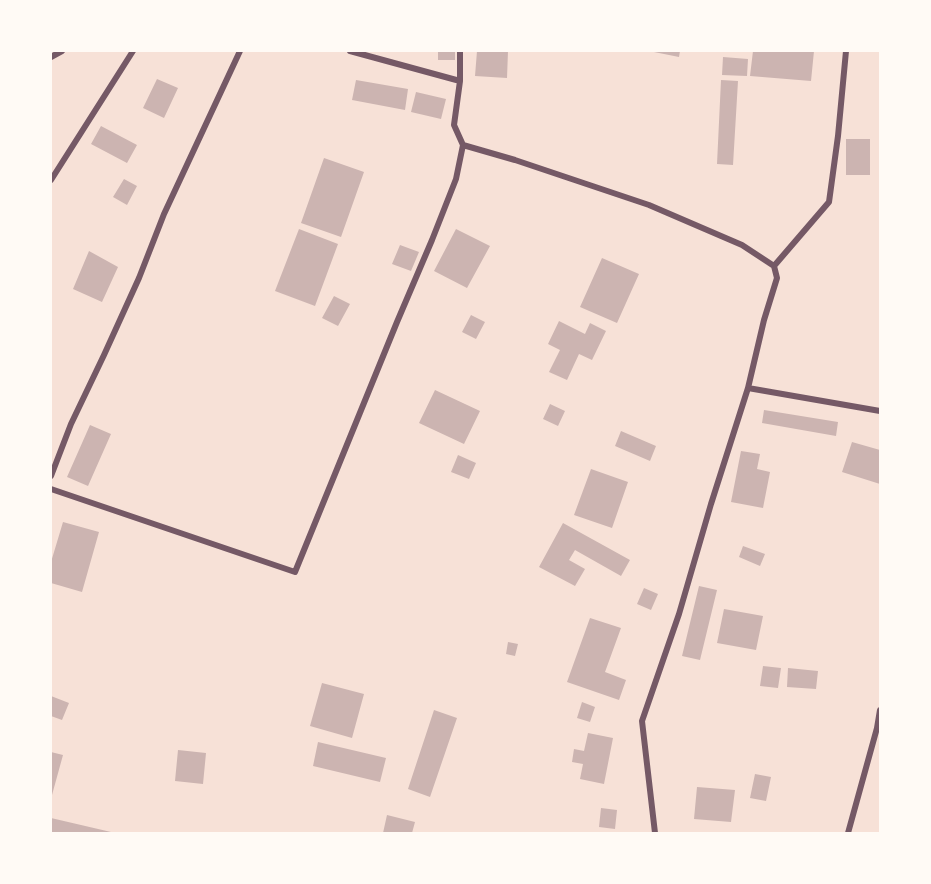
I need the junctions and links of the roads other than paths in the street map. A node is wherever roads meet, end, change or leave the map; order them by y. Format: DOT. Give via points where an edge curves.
graph roads {
  1 [pos="62,51"];
  2 [pos="134,51"];
  3 [pos="240,51"];
  4 [pos="350,51"];
  5 [pos="460,51"];
  6 [pos="846,51"];
  7 [pos="51,57"];
  8 [pos="460,81"];
  9 [pos="463,145"];
  10 [pos="51,180"];
  11 [pos="774,266"];
  12 [pos="748,388"];
  13 [pos="880,411"];
  14 [pos="51,476"];
  15 [pos="51,489"];
  16 [pos="880,710"];
  17 [pos="655,833"];
  18 [pos="848,833"];
  1 -- 7 [label="street"];
  2 -- 10 [label="street"];
  3 -- 14 [label="street" via="164,214"];
  4 -- 8 [label="street"];
  5 -- 8 [label="street"];
  6 -- 11 [label="street" via="829,202"];
  8 -- 9 [label="street" via="454,125"];
  9 -- 11 [label="street" via="649,205 742,245"];
  9 -- 15 [label="street" via="456,178 432,240 295,572"];
  11 -- 12 [label="street" via="777,278"];
  12 -- 13 [label="street"];
  12 -- 17 [label="street" via="642,721"];
  16 -- 18 [label="street"];
}
